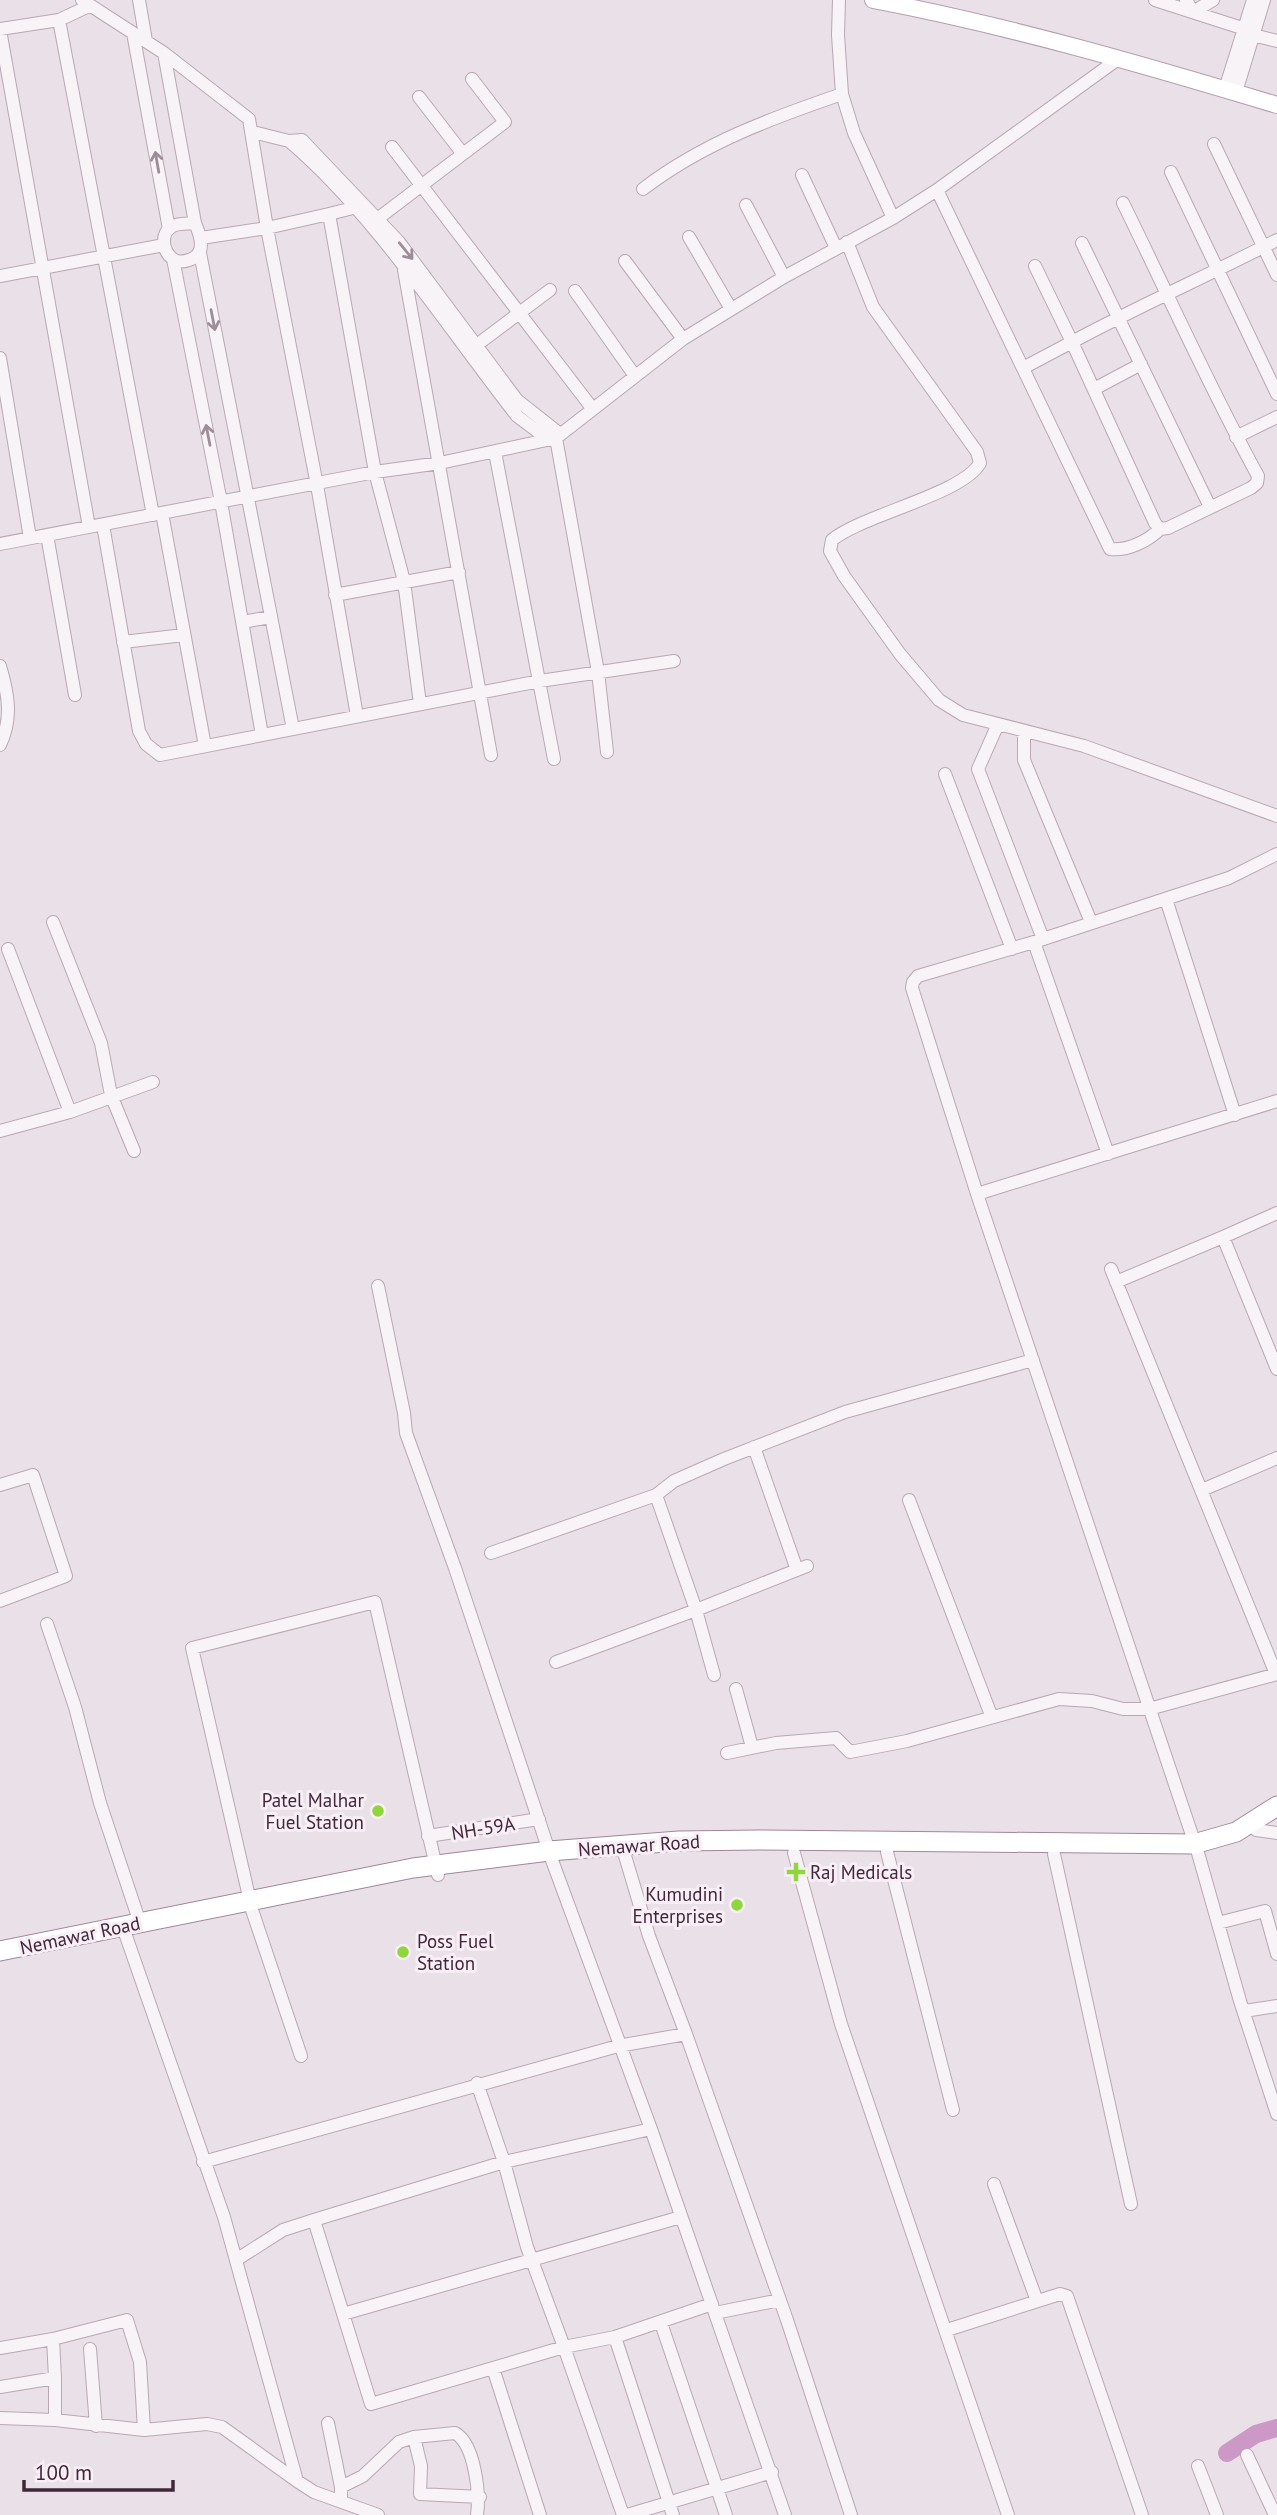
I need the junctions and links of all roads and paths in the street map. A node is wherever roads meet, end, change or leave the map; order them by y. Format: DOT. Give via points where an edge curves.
graph roads {
  1 [pos="139,0"];
  2 [pos="839,0"];
  3 [pos="873,0"];
  4 [pos="1155,0"];
  5 [pos="1213,0"];
  6 [pos="1253,0"];
  7 [pos="1264,0"];
  8 [pos="85,3"];
  9 [pos="1190,6"];
  10 [pos="59,20"];
  11 [pos="1250,26"];
  12 [pos="0,30"];
  13 [pos="133,33"];
  14 [pos="146,41"];
  15 [pos="1277,41"];
  16 [pos="164,52"];
  17 [pos="1118,59"];
  18 [pos="472,79"];
  19 [pos="1231,91"];
  20 [pos="842,94"];
  21 [pos="419,97"];
  22 [pos="1277,105"];
  23 [pos="253,132"];
  24 [pos="289,141"];
  25 [pos="1214,144"];
  26 [pos="391,147"];
  27 [pos="463,154"];
  28 [pos="1171,172"];
  29 [pos="802,175"];
  30 [pos="422,186"];
  31 [pos="643,189"];
  32 [pos="937,190"];
  33 [pos="1123,203"];
  34 [pos="746,205"];
  35 [pos="353,208"];
  36 [pos="329,214"];
  37 [pos="893,218"];
  38 [pos="373,222"];
  39 [pos="195,223"];
  40 [pos="267,228"];
  41 [pos="169,229"];
  42 [pos="689,237"];
  43 [pos="201,238"];
  44 [pos="1277,240"];
  45 [pos="1082,243"];
  46 [pos="164,245"];
  47 [pos="841,245"];
  48 [pos="1264,247"];
  49 [pos="200,253"];
  50 [pos="102,257"];
  51 [pos="173,259"];
  52 [pos="625,261"];
  53 [pos="403,266"];
  54 [pos="1035,266"];
  55 [pos="1220,268"];
  56 [pos="41,269"];
  57 [pos="1277,275"];
  58 [pos="0,276"];
  59 [pos="784,276"];
  60 [pos="550,290"];
  61 [pos="575,291"];
  62 [pos="1168,294"];
  63 [pos="731,309"];
  64 [pos="520,312"];
  65 [pos="1119,317"];
  66 [pos="683,340"];
  67 [pos="1072,342"];
  68 [pos="472,349"];
  69 [pos="0,358"];
  70 [pos="1141,364"];
  71 [pos="1023,368"];
  72 [pos="635,376"];
  73 [pos="1094,389"];
  74 [pos="1277,394"];
  75 [pos="592,408"];
  76 [pos="1277,417"];
  77 [pos="558,436"];
  78 [pos="1236,437"];
  79 [pos="495,452"];
  80 [pos="440,463"];
  81 [pos="375,472"];
  82 [pos="317,485"];
  83 [pos="248,496"];
  84 [pos="221,502"];
  85 [pos="1210,507"];
  86 [pos="158,514"];
  87 [pos="103,525"];
  88 [pos="89,527"];
  89 [pos="1160,529"];
  90 [pos="47,535"];
  91 [pos="30,538"];
  92 [pos="0,544"];
  93 [pos="459,572"];
  94 [pos="404,582"];
  95 [pos="335,595"];
  96 [pos="271,617"];
  97 [pos="242,622"];
  98 [pos="184,635"];
  99 [pos="124,642"];
  100 [pos="674,661"];
  101 [pos="0,666"];
  102 [pos="598,672"];
  103 [pos="540,681"];
  104 [pos="480,692"];
  105 [pos="75,695"];
  106 [pos="420,704"];
  107 [pos="357,716"];
  108 [pos="998,724"];
  109 [pos="293,729"];
  110 [pos="1024,731"];
  111 [pos="261,735"];
  112 [pos="0,745"];
  113 [pos="205,746"];
  114 [pos="607,752"];
  115 [pos="491,755"];
  116 [pos="554,759"];
  117 [pos="945,774"];
  118 [pos="1277,816"];
  119 [pos="1277,855"];
  120 [pos="1166,899"];
  121 [pos="53,922"];
  122 [pos="1091,922"];
  123 [pos="1039,941"];
  124 [pos="8,949"];
  125 [pos="1012,949"];
  126 [pos="153,1082"];
  127 [pos="111,1095"];
  128 [pos="1276,1103"];
  129 [pos="70,1112"];
  130 [pos="1235,1115"];
  131 [pos="0,1131"];
  132 [pos="134,1151"];
  133 [pos="1108,1154"];
  134 [pos="977,1194"];
  135 [pos="1277,1213"];
  136 [pos="1223,1237"];
  137 [pos="1111,1269"];
  138 [pos="1116,1282"];
  139 [pos="378,1286"];
  140 [pos="1033,1360"];
  141 [pos="1277,1369"];
  142 [pos="754,1447"];
  143 [pos="1277,1458"];
  144 [pos="0,1485"];
  145 [pos="1202,1490"];
  146 [pos="656,1495"];
  147 [pos="909,1500"];
  148 [pos="491,1553"];
  149 [pos="0,1601"];
  150 [pos="696,1610"];
  151 [pos="47,1624"];
  152 [pos="556,1662"];
  153 [pos="1277,1674"];
  154 [pos="714,1675"];
  155 [pos="736,1689"];
  156 [pos="1149,1709"];
  157 [pos="991,1715"];
  158 [pos="752,1747"];
  159 [pos="727,1753"];
  160 [pos="1277,1806"];
  161 [pos="1277,1816"];
  162 [pos="539,1819"];
  163 [pos="1256,1830"];
  164 [pos="1277,1833"];
  165 [pos="428,1836"];
  166 [pos="760,1846"];
  167 [pos="1196,1849"];
  168 [pos="1121,1850"];
  169 [pos="887,1852"];
  170 [pos="794,1853"];
  171 [pos="1054,1854"];
  172 [pos="625,1856"];
  173 [pos="551,1857"];
  174 [pos="436,1870"];
  175 [pos="251,1905"];
  176 [pos="1218,1923"];
  177 [pos="133,1930"];
  178 [pos="4,1951"];
  179 [pos="1277,1954"];
  180 [pos="1277,2006"];
  181 [pos="1244,2011"];
  182 [pos="686,2034"];
  183 [pos="618,2046"];
  184 [pos="301,2056"];
  185 [pos="477,2083"];
  186 [pos="953,2109"];
  187 [pos="1277,2114"];
  188 [pos="651,2129"];
  189 [pos="203,2162"];
  190 [pos="505,2162"];
  191 [pos="994,2185"];
  192 [pos="1131,2204"];
  193 [pos="681,2217"];
  194 [pos="314,2220"];
  195 [pos="236,2260"];
  196 [pos="533,2261"];
  197 [pos="780,2300"];
  198 [pos="1037,2301"];
  199 [pos="713,2308"];
  200 [pos="342,2314"];
  201 [pos="661,2322"];
  202 [pos="947,2330"];
  203 [pos="615,2337"];
  204 [pos="53,2339"];
  205 [pos="564,2347"];
  206 [pos="0,2348"];
  207 [pos="90,2349"];
  208 [pos="493,2368"];
  209 [pos="55,2378"];
  210 [pos="0,2387"];
  211 [pos="0,2418"];
  212 [pos="55,2420"];
  213 [pos="328,2423"];
  214 [pos="96,2426"];
  215 [pos="144,2430"];
  216 [pos="414,2437"];
  217 [pos="1247,2455"];
  218 [pos="1198,2466"];
  219 [pos="772,2472"];
  220 [pos="296,2481"];
  221 [pos="716,2487"];
  222 [pos="341,2494"];
  223 [pos="480,2497"];
  224 [pos="671,2509"];
  225 [pos="379,2515"];
  226 [pos="477,2515"];
  227 [pos="540,2515"];
  228 [pos="625,2515"];
  229 [pos="726,2515"];
  230 [pos="785,2515"];
  231 [pos="851,2515"];
  232 [pos="1009,2515"];
  233 [pos="1142,2515"];
  234 [pos="1217,2515"];
  235 [pos="1275,2515"];
  1 -- 14 [label="street"];
  2 -- 20 [label="street"];
  3 -- 17 [label="main road" via="961,16"];
  4 -- 9 [label="street"];
  5 -- 9 [label="street"];
  6 -- 11 [label="street"];
  7 -- 11 [label="street"];
  8 -- 10 [label="street"];
  8 -- 13 [label="street"];
  9 -- 11 [label="street"];
  10 -- 12 [label="street"];
  10 -- 50 [label="street"];
  11 -- 15 [label="street"];
  11 -- 19 [label="street"];
  12 -- 56 [label="street"];
  13 -- 14 [label="street"];
  41 -- 13 [label="street, one-way"];
  14 -- 16 [label="street"];
  16 -- 23 [label="street" via="245,113"];
  16 -- 39 [label="street"];
  17 -- 19 [label="main road"];
  17 -- 32 [label="street"];
  18 -- 27 [label="street" via="505,121"];
  19 -- 22 [label="main road"];
  20 -- 31 [label="street" via="725,139 672,166"];
  20 -- 37 [label="street" via="854,133"];
  21 -- 27 [label="street"];
  23 -- 24 [label="street"];
  23 -- 40 [label="street"];
  24 -- 35 [label="street"];
  24 -- 38 [label="street" via="302,140"];
  25 -- 48 [label="street"];
  26 -- 30 [label="street"];
  27 -- 30 [label="street"];
  28 -- 55 [label="street"];
  29 -- 47 [label="street"];
  30 -- 38 [label="street"];
  30 -- 64 [label="street"];
  32 -- 37 [label="street"];
  32 -- 71 [label="street"];
  33 -- 62 [label="street"];
  34 -- 59 [label="street"];
  35 -- 36 [label="street"];
  35 -- 38 [label="street"];
  36 -- 40 [label="street"];
  36 -- 81 [label="street"];
  37 -- 47 [label="street"];
  38 -- 53 [label="street"];
  38 -- 68 [label="street, one-way"];
  39 -- 41 [label="street"];
  39 -- 43 [label="street"];
  40 -- 43 [label="street"];
  40 -- 82 [label="street"];
  41 -- 46 [label="street"];
  42 -- 63 [label="street"];
  43 -- 49 [label="street"];
  44 -- 48 [label="street"];
  45 -- 65 [label="street"];
  46 -- 50 [label="street"];
  46 -- 51 [label="street"];
  47 -- 59 [label="street"];
  47 -- 108 [label="street" via="873,307 977,452 980,463 974,472 921,500 832,540 830,551 900,654 939,700 963,715"];
  48 -- 55 [label="street"];
  48 -- 57 [label="street"];
  49 -- 51 [label="street" via="182,262"];
  49 -- 83 [label="street, one-way"];
  50 -- 56 [label="street"];
  50 -- 86 [label="street"];
  84 -- 51 [label="street, one-way"];
  52 -- 66 [label="street"];
  53 -- 68 [label="street"];
  53 -- 80 [label="street"];
  54 -- 67 [label="street"];
  55 -- 62 [label="street"];
  55 -- 74 [label="street"];
  56 -- 58 [label="street"];
  56 -- 88 [label="street"];
  59 -- 63 [label="street"];
  60 -- 64 [label="street"];
  61 -- 72 [label="street"];
  62 -- 65 [label="street"];
  62 -- 78 [label="street"];
  63 -- 66 [label="street"];
  64 -- 68 [label="street"];
  64 -- 75 [label="street"];
  65 -- 67 [label="street"];
  65 -- 70 [label="street"];
  66 -- 72 [label="street"];
  67 -- 71 [label="street"];
  67 -- 73 [label="street"];
  68 -- 77 [label="street" via="517,416 537,431"];
  69 -- 91 [label="street"];
  70 -- 73 [label="street"];
  70 -- 85 [label="street"];
  71 -- 89 [label="street" via="1110,549 1120,550 1151,538"];
  72 -- 75 [label="street"];
  73 -- 89 [label="street"];
  75 -- 77 [label="street"];
  76 -- 78 [label="street"];
  77 -- 79 [label="street"];
  77 -- 102 [label="street"];
  78 -- 85 [label="street" via="1257,483"];
  79 -- 80 [label="street"];
  79 -- 103 [label="street"];
  80 -- 81 [label="street"];
  80 -- 93 [label="street"];
  81 -- 82 [label="street"];
  81 -- 94 [label="street"];
  82 -- 83 [label="street"];
  82 -- 95 [label="street"];
  83 -- 84 [label="street"];
  83 -- 96 [label="street"];
  84 -- 86 [label="street"];
  84 -- 97 [label="street"];
  85 -- 89 [label="street"];
  86 -- 87 [label="street"];
  86 -- 98 [label="street"];
  87 -- 88 [label="street"];
  87 -- 99 [label="street"];
  88 -- 90 [label="street"];
  90 -- 91 [label="street"];
  90 -- 105 [label="street"];
  91 -- 92 [label="street"];
  93 -- 94 [label="street"];
  93 -- 104 [label="street"];
  94 -- 95 [label="street"];
  94 -- 106 [label="street"];
  95 -- 107 [label="street"];
  96 -- 97 [label="street"];
  96 -- 109 [label="street"];
  97 -- 111 [label="street"];
  98 -- 99 [label="street"];
  98 -- 113 [label="street"];
  99 -- 113 [label="street" via="139,731 146,744 160,755"];
  100 -- 102 [label="street"];
  101 -- 112 [label="street" via="8,693 8,723"];
  102 -- 103 [label="street"];
  102 -- 114 [label="street"];
  103 -- 104 [label="street"];
  103 -- 116 [label="street"];
  104 -- 106 [label="street"];
  104 -- 115 [label="street"];
  106 -- 107 [label="street"];
  107 -- 109 [label="street"];
  108 -- 110 [label="street"];
  108 -- 123 [label="street" via="978,769"];
  109 -- 111 [label="street"];
  110 -- 118 [label="street" via="1084,746"];
  110 -- 122 [label="street" via="1024,760"];
  111 -- 113 [label="street"];
  117 -- 125 [label="street"];
  119 -- 120 [label="street" via="1229,878"];
  120 -- 122 [label="street"];
  120 -- 130 [label="street"];
  121 -- 127 [label="street" via="101,1043"];
  122 -- 123 [label="street"];
  123 -- 125 [label="street"];
  123 -- 133 [label="street"];
  124 -- 129 [label="street"];
  125 -- 134 [label="street" via="918,976 913,982 927,1041"];
  126 -- 127 [label="street"];
  127 -- 129 [label="street"];
  127 -- 132 [label="street"];
  128 -- 130 [label="street"];
  129 -- 131 [label="street"];
  130 -- 133 [label="street"];
  133 -- 134 [label="street"];
  134 -- 140 [label="street"];
  135 -- 136 [label="street"];
  136 -- 138 [label="street"];
  136 -- 141 [label="street"];
  137 -- 138 [label="street"];
  138 -- 145 [label="street"];
  139 -- 162 [label="street" via="406,1433"];
  140 -- 142 [label="street" via="845,1412"];
  140 -- 156 [label="street"];
  142 -- 146 [label="street" via="674,1481"];
  142 -- 150 [label="street" via="802,1568"];
  143 -- 145 [label="street"];
  144 -- 149 [label="street" via="33,1475 66,1576"];
  145 -- 153 [label="street"];
  146 -- 148 [label="street"];
  146 -- 150 [label="street"];
  147 -- 157 [label="street"];
  150 -- 152 [label="street"];
  150 -- 154 [label="street"];
  151 -- 177 [label="street" via="75,1707"];
  153 -- 156 [label="street"];
  155 -- 158 [label="street"];
  156 -- 157 [label="street" via="1059,1699"];
  156 -- 167 [label="street"];
  157 -- 158 [label="street" via="907,1741 850,1752 836,1738"];
  158 -- 159 [label="street"];
  160 -- 167 [label="highway, Nemawar Road" via="1236,1832"];
  161 -- 163 [label="highway, Nemawar Road"];
  162 -- 165 [label="street, NH-59A"];
  162 -- 173 [label="street"];
  163 -- 164 [label="street"];
  163 -- 167 [label="highway, Nemawar Road" via="1219,1849"];
  165 -- 174 [label="street"];
  165 -- 175 [label="street" via="375,1602 192,1648"];
  166 -- 168 [label="highway, Nemawar Road"];
  166 -- 170 [label="highway, Nemawar Road"];
  166 -- 172 [label="highway, Nemawar Road"];
  166 -- 173 [label="highway, Nemawar Road" via="679,1841"];
  167 -- 168 [label="highway, Nemawar Road"];
  167 -- 176 [label="street"];
  168 -- 171 [label="highway, Nemawar Road"];
  169 -- 170 [label="highway, Nemawar Road"];
  169 -- 171 [label="highway, Nemawar Road"];
  169 -- 186 [label="street"];
  170 -- 202 [label="street" via="841,2024"];
  171 -- 192 [label="street"];
  172 -- 173 [label="highway, Nemawar Road"];
  172 -- 182 [label="street"];
  173 -- 174 [label="highway, Nemawar Road"];
  173 -- 183 [label="street"];
  174 -- 175 [label="highway, Nemawar Road"];
  175 -- 177 [label="highway, Nemawar Road"];
  175 -- 184 [label="street"];
  176 -- 179 [label="street" via="1265,1911"];
  176 -- 181 [label="street"];
  177 -- 178 [label="highway, Nemawar Road"];
  177 -- 189 [label="street"];
  180 -- 181 [label="street"];
  181 -- 187 [label="street"];
  182 -- 183 [label="street"];
  182 -- 197 [label="street"];
  183 -- 185 [label="street"];
  183 -- 188 [label="street"];
  185 -- 189 [label="street"];
  185 -- 190 [label="street"];
  188 -- 190 [label="street"];
  188 -- 193 [label="street"];
  189 -- 195 [label="street"];
  190 -- 194 [label="street"];
  190 -- 196 [label="street"];
  191 -- 198 [label="street"];
  193 -- 196 [label="street"];
  193 -- 199 [label="street"];
  194 -- 195 [label="street" via="283,2231"];
  194 -- 200 [label="street"];
  195 -- 220 [label="street"];
  196 -- 200 [label="street"];
  196 -- 205 [label="street"];
  197 -- 199 [label="street"];
  197 -- 231 [label="street"];
  198 -- 202 [label="street"];
  198 -- 233 [label="street" via="1060,2294 1072,2302"];
  199 -- 201 [label="street"];
  199 -- 219 [label="street"];
  200 -- 208 [label="street" via="371,2404"];
  201 -- 203 [label="street"];
  201 -- 221 [label="street"];
  202 -- 232 [label="street"];
  203 -- 205 [label="street"];
  203 -- 224 [label="street"];
  204 -- 206 [label="street"];
  204 -- 209 [label="street"];
  204 -- 215 [label="street" via="127,2320 140,2362"];
  205 -- 208 [label="street"];
  205 -- 228 [label="street"];
  207 -- 214 [label="street"];
  208 -- 227 [label="street"];
  209 -- 210 [label="street"];
  209 -- 212 [label="street"];
  211 -- 212 [label="street"];
  212 -- 214 [label="street"];
  213 -- 222 [label="street"];
  214 -- 215 [label="street"];
  215 -- 220 [label="street" via="207,2424 222,2427"];
  216 -- 222 [label="street" via="393,2445"];
  216 -- 223 [label="street" via="460,2436 476,2473"];
  216 -- 223 [label="street" via="421,2466 420,2494"];
  217 -- 235 [label="street"];
  218 -- 234 [label="street"];
  219 -- 221 [label="street"];
  219 -- 230 [label="street"];
  220 -- 222 [label="street" via="314,2491"];
  221 -- 224 [label="street"];
  221 -- 229 [label="street"];
  222 -- 225 [label="street"];
  223 -- 226 [label="street"];
  224 -- 228 [label="street"];
}
